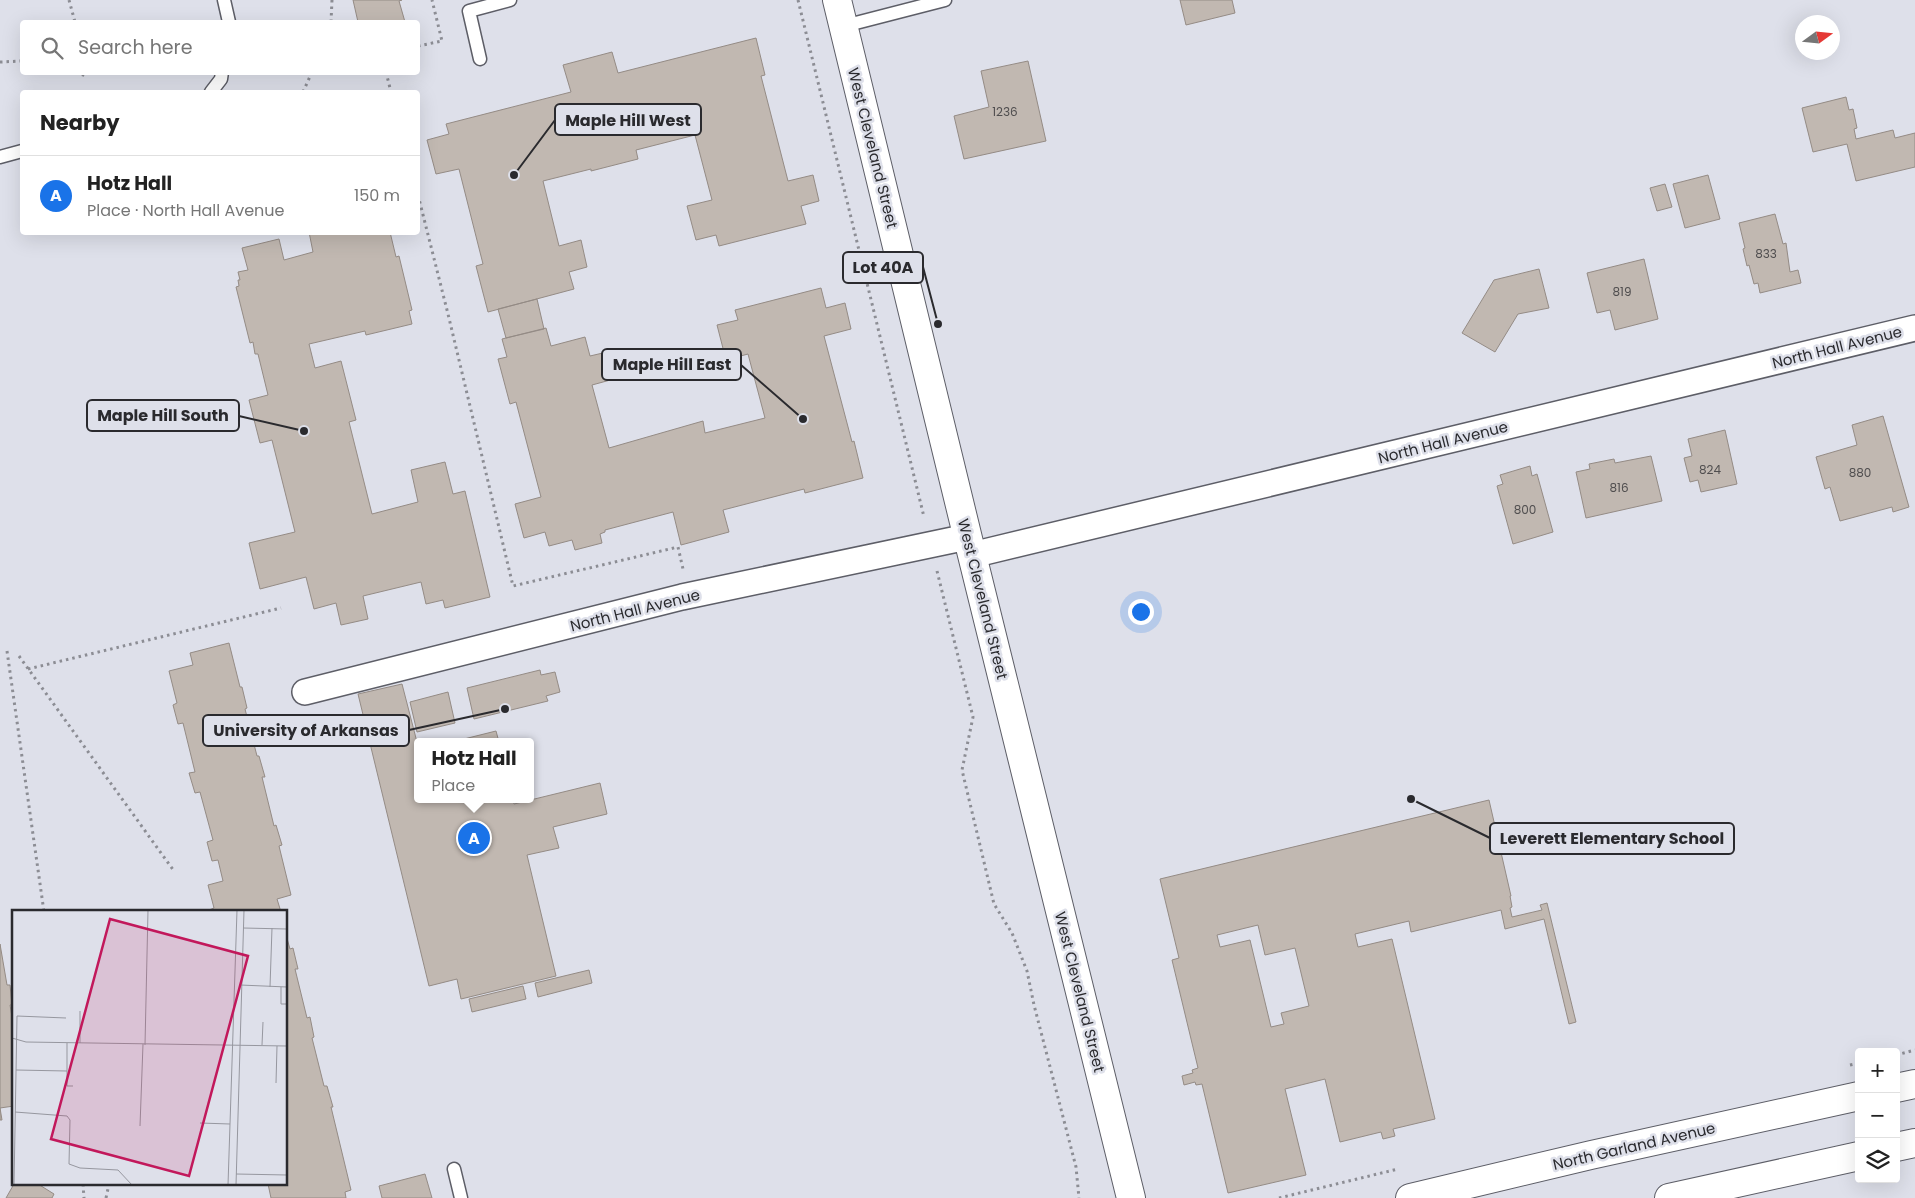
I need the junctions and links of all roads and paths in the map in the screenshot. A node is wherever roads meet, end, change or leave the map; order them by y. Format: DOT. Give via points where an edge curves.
graph roads {
  1 [pos="69,0"];
  2 [pos="224,0"];
  3 [pos="332,0"];
  4 [pos="432,0"];
  5 [pos="510,0"];
  6 [pos="798,0"];
  7 [pos="945,0"];
  8 [pos="841,13"];
  9 [pos="74,20"];
  10 [pos="229,20"];
  11 [pos="331,20"];
  12 [pos="420,46"];
  13 [pos="480,59"];
  14 [pos="20,61"];
  15 [pos="0,62"];
  16 [pos="222,75"];
  17 [pos="311,75"];
  18 [pos="387,75"];
  19 [pos="212,90"];
  20 [pos="304,90"];
  21 [pos="390,90"];
  22 [pos="20,152"];
  23 [pos="0,157"];
  24 [pos="420,203"];
  25 [pos="1915,328"];
  26 [pos="931,545"];
  27 [pos="970,546"];
  28 [pos="690,596"];
  29 [pos="280,608"];
  30 [pos="7,651"];
  31 [pos="18,656"];
  32 [pos="28,669"];
  33 [pos="305,692"];
  34 [pos="174,871"];
  35 [pos="44,910"];
  36 [pos="1915,1050"];
  37 [pos="1900,1054"];
  38 [pos="1915,1084"];
  39 [pos="1900,1087"];
  40 [pos="1855,1097"];
  41 [pos="1915,1143"];
  42 [pos="1900,1146"];
  43 [pos="1855,1157"];
  44 [pos="454,1169"];
  45 [pos="461,1198"];
  46 [pos="1079,1198"];
  47 [pos="1131,1198"];
  48 [pos="1410,1198"];
  49 [pos="1669,1198"];
  1 -- 9 [label="path"];
  2 -- 10 [label="lane"];
  3 -- 11 [label="path"];
  4 -- 12 [label="path" via="442,41"];
  5 -- 13 [label="lane" via="469,11"];
  6 -- 26 [label="path"];
  7 -- 8 [label="lane"];
  8 -- 27 [label="street, West Cleveland Street"];
  14 -- 15 [label="path"];
  16 -- 19 [label="lane"];
  17 -- 20 [label="path"];
  18 -- 21 [label="path"];
  22 -- 23 [label="lane"];
  24 -- 28 [label="path" via="513,586 678,547"];
  25 -- 27 [label="street, North Hall Avenue"];
  26 -- 27 [label="street, North Hall Avenue"];
  26 -- 28 [label="street, North Hall Avenue"];
  26 -- 46 [label="path" via="973,718 962,770 994,904 1012,933 1027,971 1076,1167"];
  27 -- 47 [label="street, West Cleveland Street"];
  28 -- 33 [label="street, North Hall Avenue"];
  29 -- 32 [label="path"];
  30 -- 35 [label="path"];
  31 -- 32 [label="path"];
  32 -- 34 [label="path"];
  36 -- 37 [label="path"];
  38 -- 39 [label="street"];
  40 -- 48 [label="street, North Garland Avenue"];
  41 -- 42 [label="street"];
  43 -- 49 [label="street"];
  44 -- 45 [label="lane"];
}
